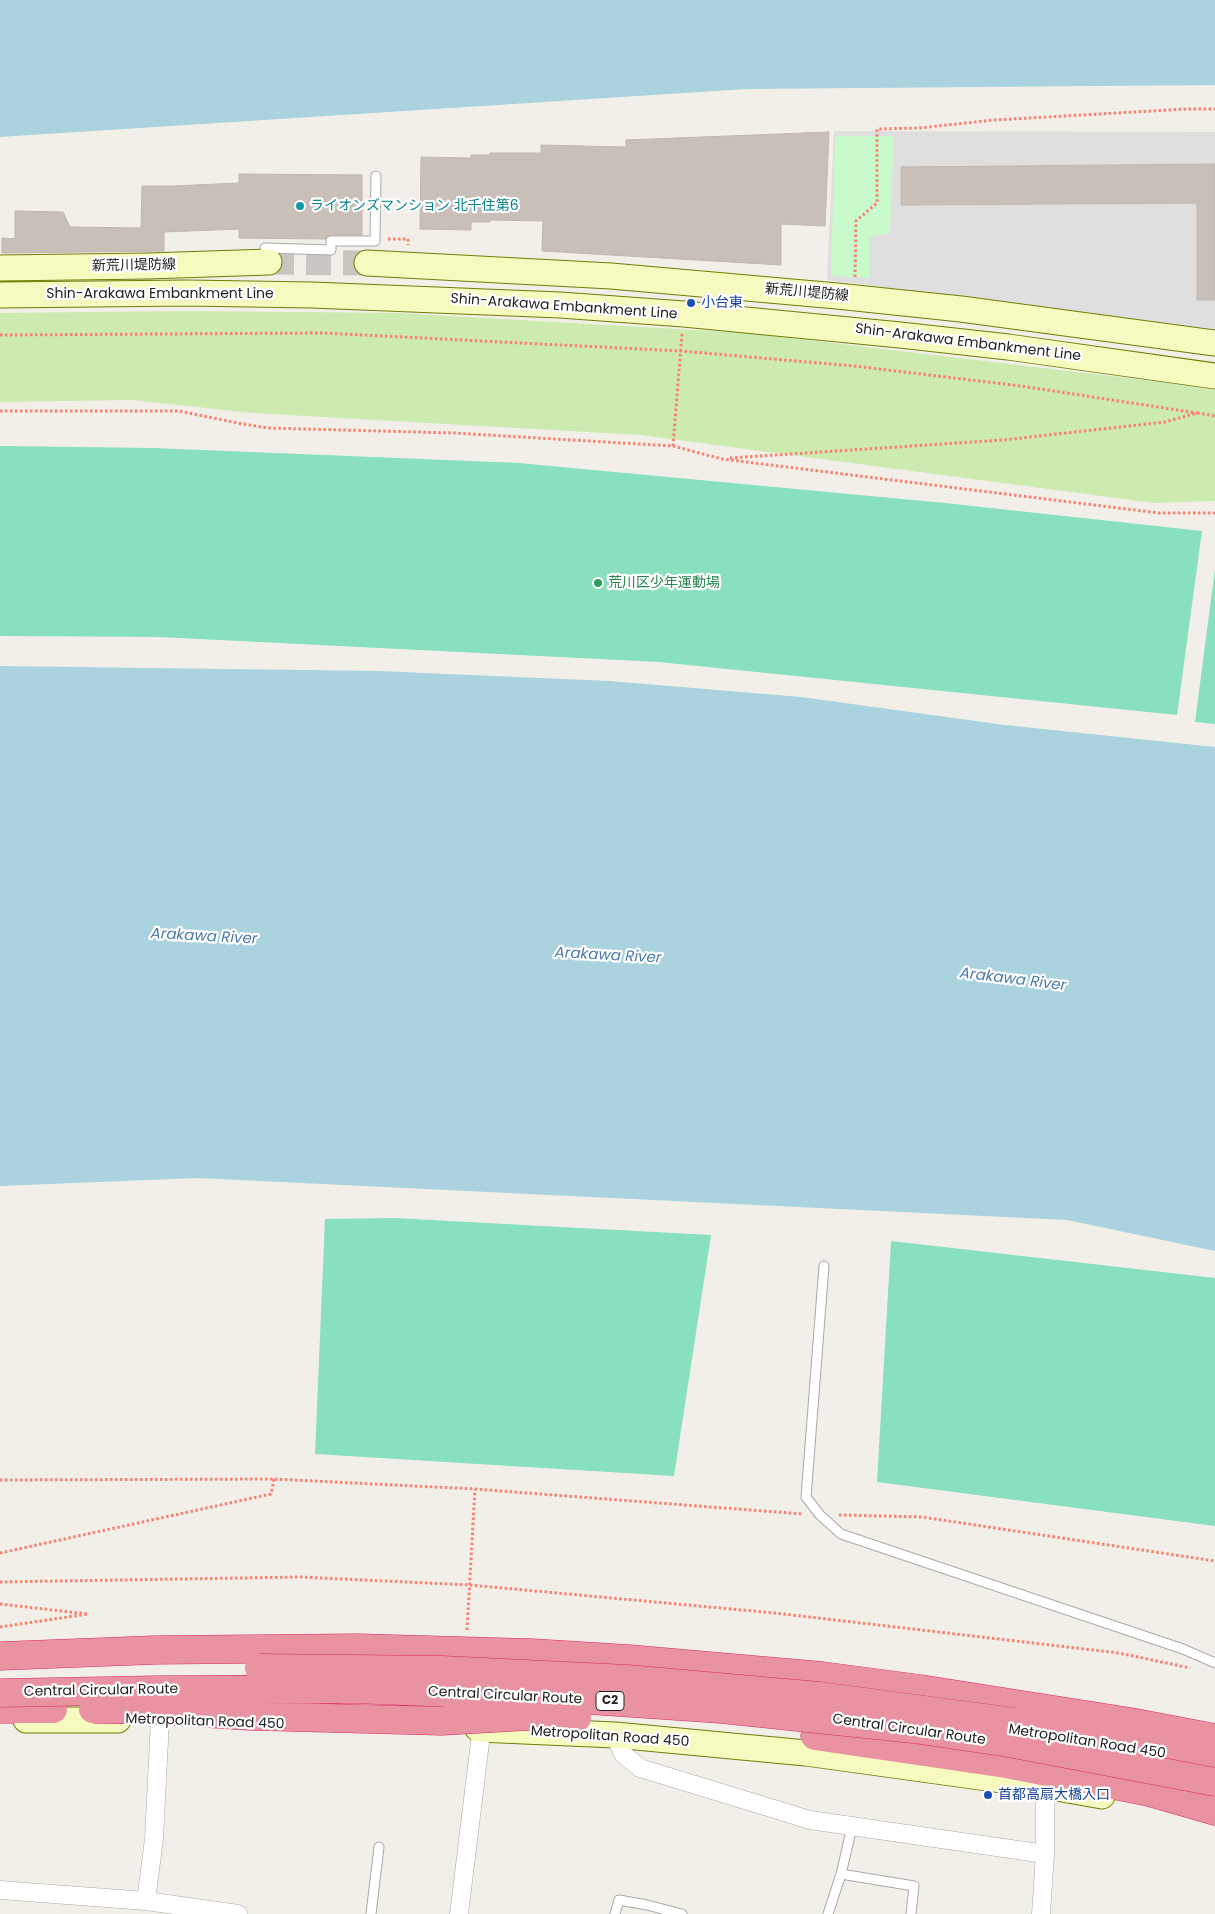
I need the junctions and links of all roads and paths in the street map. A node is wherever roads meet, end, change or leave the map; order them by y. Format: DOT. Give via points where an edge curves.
graph roads {
  1 [pos="1215,110"];
  2 [pos="376,176"];
  3 [pos="375,238"];
  4 [pos="408,246"];
  5 [pos="267,255"];
  6 [pos="367,263"];
  7 [pos="0,268"];
  8 [pos="0,295"];
  9 [pos="855,298"];
  10 [pos="683,328"];
  11 [pos="0,335"];
  12 [pos="1215,343"];
  13 [pos="681,351"];
  14 [pos="1215,376"];
  15 [pos="0,411"];
  16 [pos="1197,413"];
  17 [pos="1215,416"];
  18 [pos="673,446"];
  19 [pos="722,459"];
  20 [pos="1215,513"];
  21 [pos="824,1266"];
  22 [pos="274,1479"];
  23 [pos="0,1480"];
  24 [pos="475,1489"];
  25 [pos="820,1515"];
  26 [pos="0,1553"];
  27 [pos="1215,1561"];
  28 [pos="0,1582"];
  29 [pos="470,1584"];
  30 [pos="0,1604"];
  31 [pos="0,1627"];
  32 [pos="467,1630"];
  33 [pos="0,1656"];
  34 [pos="1215,1663"];
  35 [pos="0,1666"];
  36 [pos="1196,1669"];
  37 [pos="0,1680"];
  38 [pos="486,1682"];
  39 [pos="0,1693"];
  40 [pos="0,1709"];
  41 [pos="0,1720"];
  42 [pos="160,1720"];
  43 [pos="1025,1724"];
  44 [pos="482,1729"];
  45 [pos="614,1735"];
  46 [pos="1144,1735"];
  47 [pos="1215,1738"];
  48 [pos="1215,1750"];
  49 [pos="1215,1763"];
  50 [pos="1215,1782"];
  51 [pos="1045,1786"];
  52 [pos="1215,1811"];
  53 [pos="1215,1815"];
  54 [pos="852,1827"];
  55 [pos="379,1847"];
  56 [pos="1045,1854"];
  57 [pos="841,1874"];
  58 [pos="0,1890"];
  59 [pos="146,1902"];
  60 [pos="229,1913"];
  61 [pos="371,1914"];
  62 [pos="459,1914"];
  63 [pos="615,1914"];
  64 [pos="678,1914"];
  65 [pos="828,1914"];
  66 [pos="911,1914"];
  67 [pos="1041,1914"];
  1 -- 9 [label="path" via="1187,109 876,129 877,203 856,221"];
  2 -- 3 [label="lane"];
  3 -- 4 [label="path" via="408,239"];
  3 -- 5 [label="lane" via="375,241 331,241 331,250"];
  5 -- 7 [label="main road, 新荒川堤防線" via="148,266"];
  6 -- 9 [label="main road, 新荒川堤防線" via="611,276"];
  8 -- 14 [label="main road, Shin-Arakawa Embankment Line" via="294,294 569,305 920,337"];
  9 -- 12 [label="main road, 新荒川堤防線"];
  10 -- 13 [label="path"];
  11 -- 13 [label="path" via="322,333"];
  13 -- 16 [label="path" via="982,381"];
  13 -- 18 [label="path"];
  15 -- 18 [label="path" via="179,410 268,428 454,433"];
  16 -- 17 [label="path"];
  16 -- 19 [label="path" via="1164,422 1003,440"];
  18 -- 19 [label="path"];
  19 -- 20 [label="path" via="1159,513"];
  21 -- 25 [label="lane" via="806,1497"];
  22 -- 23 [label="path"];
  22 -- 24 [label="path"];
  22 -- 26 [label="path" via="271,1494"];
  24 -- 25 [label="path"];
  24 -- 29 [label="path"];
  25 -- 27 [label="path" via="922,1517"];
  25 -- 34 [label="lane" via="841,1534 1183,1649"];
  28 -- 29 [label="path" via="300,1577"];
  29 -- 32 [label="path"];
  29 -- 36 [label="path" via="775,1613 1119,1653"];
  30 -- 31 [label="path" via="88,1614"];
  33 -- 47 [label="highway" via="155,1650 357,1648 628,1659 784,1672 921,1689"];
  35 -- 43 [label="highway, bridge" via="354,1668 531,1673 809,1695"];
  37 -- 38 [label="main road, Metropolitan Road 450" via="260,1678"];
  38 -- 44 [label="street"];
  38 -- 46 [label="main road" via="530,1670 628,1670 822,1688"];
  38 -- 49 [label="main road, Metropolitan Road 450" via="626,1688 819,1705 1123,1746"];
  39 -- 50 [label="highway, Central Circular Route / C2, bridge" via="354,1690 711,1708 914,1729 1009,1743"];
  40 -- 52 [label="highway, bridge" via="156,1710 442,1721 529,1716 720,1727 815,1736 987,1762 1149,1792"];
  41 -- 42 [label="main road, Metropolitan Road 450"];
  42 -- 44 [label="main road, Metropolitan Road 450"];
  42 -- 59 [label="street" via="154,1840"];
  43 -- 46 [label="highway"];
  43 -- 49 [label="highway" via="1142,1745"];
  44 -- 45 [label="main road, Metropolitan Road 450"];
  44 -- 62 [label="street"];
  45 -- 51 [label="main road, Metropolitan Road 450" via="806,1753"];
  45 -- 54 [label="street" via="623,1754 640,1768 810,1820"];
  46 -- 48 [label="main road"];
  51 -- 53 [label="main road, Metropolitan Road 450"];
  51 -- 56 [label="street"];
  54 -- 56 [label="street"];
  54 -- 57 [label="lane"];
  55 -- 61 [label="lane"];
  56 -- 67 [label="street"];
  57 -- 65 [label="lane"];
  57 -- 66 [label="lane" via="914,1886"];
  58 -- 59 [label="street"];
  59 -- 60 [label="street"];
  63 -- 64 [label="lane" via="620,1900"];
}
